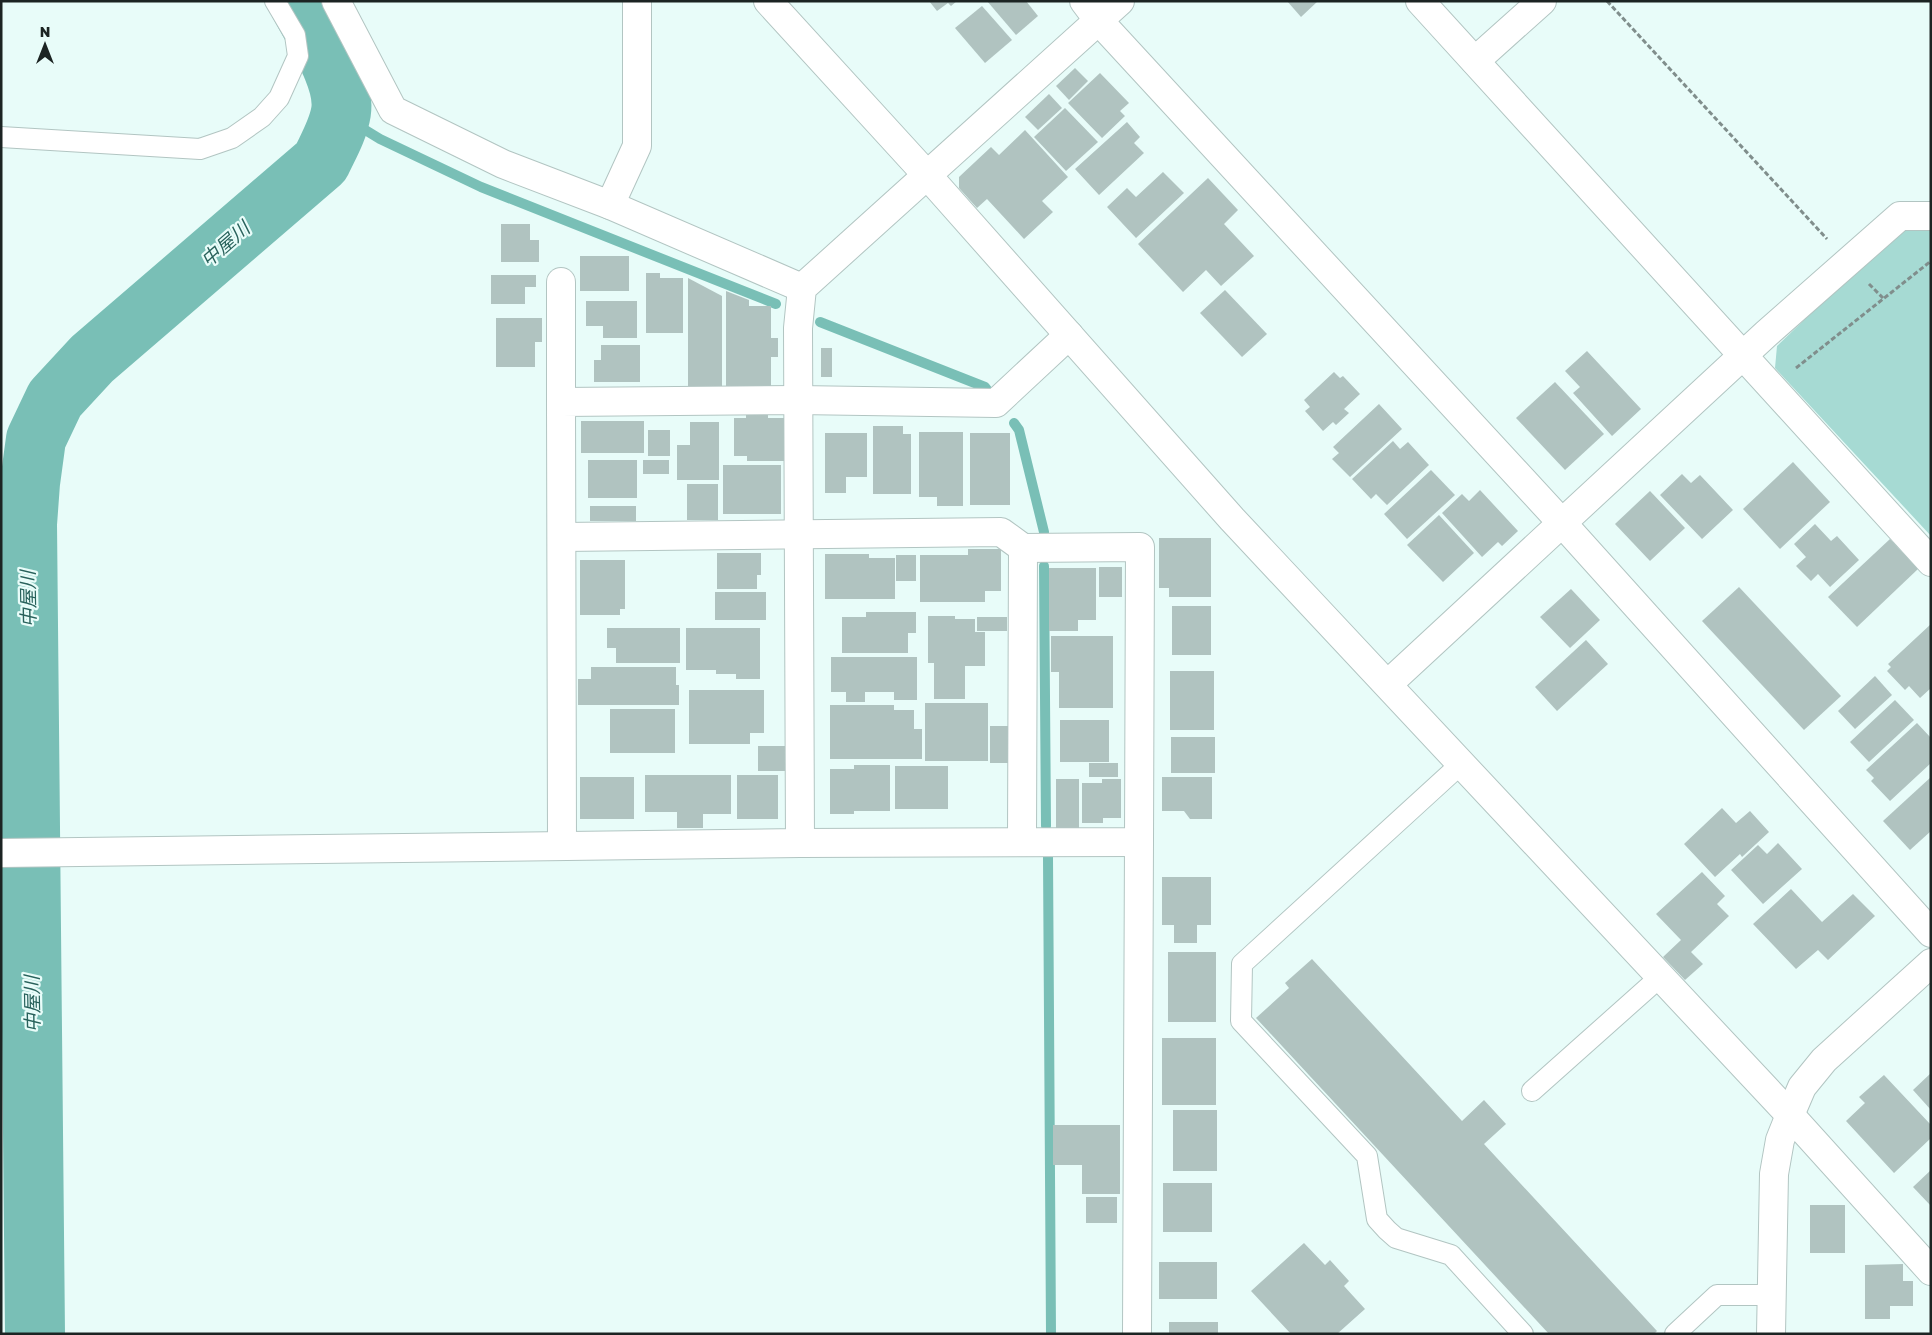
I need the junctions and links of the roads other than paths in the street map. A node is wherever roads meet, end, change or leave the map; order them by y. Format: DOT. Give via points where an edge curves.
graph roads {
  1 [pos="275,1"];
  2 [pos="336,1"];
  3 [pos="638,1"];
  4 [pos="768,1"];
  5 [pos="1120,1"];
  6 [pos="1420,1"];
  7 [pos="1542,1"];
  8 [pos="1091,11"];
  9 [pos="1475,61"];
  10 [pos="1,137"];
  11 [pos="927,175"];
  12 [pos="610,205"];
  13 [pos="1931,216"];
  14 [pos="561,282"];
  15 [pos="802,288"];
  16 [pos="1068,335"];
  17 [pos="1744,354"];
  18 [pos="798,400"];
  19 [pos="561,402"];
  20 [pos="1563,524"];
  21 [pos="799,535"];
  22 [pos="562,537"];
  23 [pos="1023,548"];
  24 [pos="1931,562"];
  25 [pos="1388,684"];
  26 [pos="1462,763"];
  27 [pos="1022,842"];
  28 [pos="1139,842"];
  29 [pos="800,843"];
  30 [pos="562,845"];
  31 [pos="10,853"];
  32 [pos="1931,932"];
  33 [pos="1931,963"];
  34 [pos="1660,977"];
  35 [pos="1532,1091"];
  36 [pos="1790,1115"];
  37 [pos="1931,1271"];
  38 [pos="1771,1295"];
  39 [pos="1137,1334"];
  40 [pos="1524,1334"];
  41 [pos="1675,1334"];
  42 [pos="1771,1334"];
  1 -- 10 [label="lane" via="295,35 298,56 279,98 262,117 232,138 200,149"];
  2 -- 12 [label="street" via="393,110 503,164"];
  3 -- 12 [label="street" via="637,146"];
  4 -- 11 [label="street"];
  5 -- 8 [label="street"];
  6 -- 9 [label="street"];
  7 -- 9 [label="street"];
  8 -- 11 [label="street"];
  8 -- 20 [label="street"];
  9 -- 17 [label="street"];
  11 -- 15 [label="street"];
  11 -- 16 [label="street"];
  12 -- 15 [label="street"];
  13 -- 17 [label="street" via="1900,216"];
  14 -- 19 [label="street"];
  15 -- 18 [label="street" via="798,328"];
  16 -- 18 [label="street" via="996,403"];
  16 -- 25 [label="street" via="1232,519"];
  17 -- 20 [label="street"];
  17 -- 24 [label="street"];
  18 -- 19 [label="street"];
  18 -- 21 [label="street"];
  19 -- 22 [label="street"];
  20 -- 25 [label="street"];
  20 -- 32 [label="street"];
  21 -- 22 [label="street"];
  21 -- 23 [label="street" via="1001,532"];
  21 -- 29 [label="street"];
  22 -- 30 [label="street"];
  23 -- 27 [label="street"];
  23 -- 28 [label="street" via="1140,547"];
  25 -- 26 [label="street"];
  26 -- 34 [label="street"];
  26 -- 40 [label="lane" via="1242,964 1241,1021 1366,1156 1377,1219 1382,1225 1396,1238 1450,1254"];
  27 -- 28 [label="street"];
  27 -- 29 [label="street"];
  28 -- 39 [label="street"];
  29 -- 30 [label="street"];
  30 -- 31 [label="street"];
  33 -- 36 [label="street" via="1824,1060 1802,1087"];
  34 -- 35 [label="lane"];
  34 -- 36 [label="street"];
  36 -- 37 [label="street"];
  36 -- 38 [label="street" via="1780,1140 1774,1174"];
  38 -- 41 [label="lane" via="1718,1295"];
  38 -- 42 [label="street"];
}
